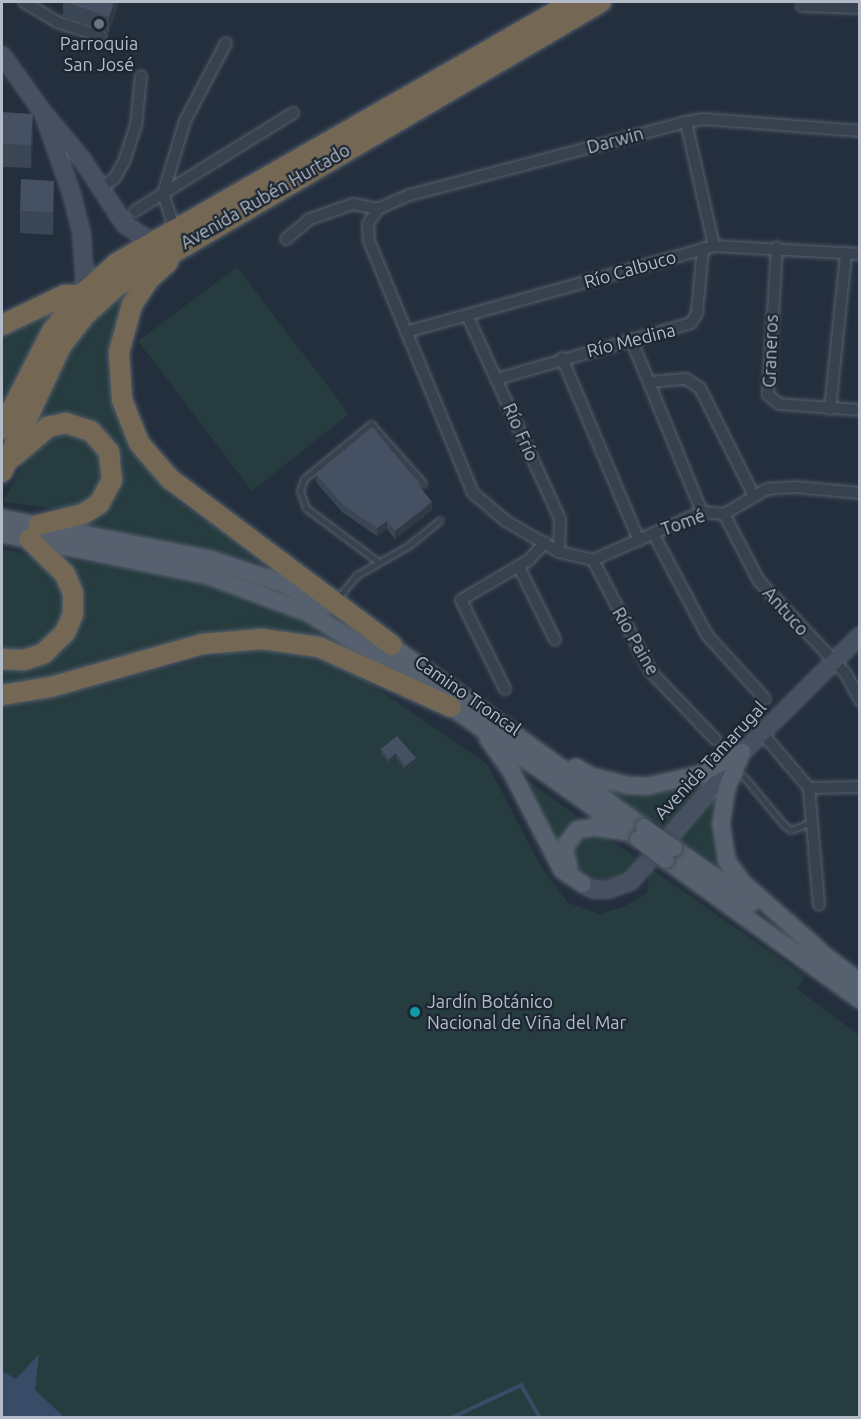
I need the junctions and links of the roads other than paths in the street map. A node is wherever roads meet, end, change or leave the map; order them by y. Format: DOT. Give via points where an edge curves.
graph roads {
  1 [pos="24,2"];
  2 [pos="573,2"];
  3 [pos="601,2"];
  4 [pos="802,6"];
  5 [pos="860,8"];
  6 [pos="101,36"];
  7 [pos="226,43"];
  8 [pos="2,55"];
  9 [pos="141,76"];
  10 [pos="293,112"];
  11 [pos="43,113"];
  12 [pos="686,122"];
  13 [pos="860,131"];
  14 [pos="81,158"];
  15 [pos="61,166"];
  16 [pos="99,189"];
  17 [pos="163,194"];
  18 [pos="378,209"];
  19 [pos="135,211"];
  20 [pos="175,230"];
  21 [pos="196,237"];
  22 [pos="286,239"];
  23 [pos="153,242"];
  24 [pos="708,247"];
  25 [pos="777,248"];
  26 [pos="846,253"];
  27 [pos="860,254"];
  28 [pos="83,293"];
  29 [pos="468,315"];
  30 [pos="2,325"];
  31 [pos="406,332"];
  32 [pos="631,339"];
  33 [pos="562,358"];
  34 [pos="497,379"];
  35 [pos="650,382"];
  36 [pos="830,409"];
  37 [pos="860,410"];
  38 [pos="2,429"];
  39 [pos="3,469"];
  40 [pos="423,483"];
  41 [pos="860,493"];
  42 [pos="753,494"];
  43 [pos="702,512"];
  44 [pos="724,514"];
  45 [pos="440,520"];
  46 [pos="5,527"];
  47 [pos="34,532"];
  48 [pos="653,533"];
  49 [pos="639,540"];
  50 [pos="544,542"];
  51 [pos="560,552"];
  52 [pos="377,561"];
  53 [pos="593,561"];
  54 [pos="519,567"];
  55 [pos="335,601"];
  56 [pos="860,635"];
  57 [pos="555,640"];
  58 [pos="392,645"];
  59 [pos="2,659"];
  60 [pos="832,660"];
  61 [pos="505,689"];
  62 [pos="2,695"];
  63 [pos="765,699"];
  64 [pos="860,700"];
  65 [pos="451,707"];
  66 [pos="496,718"];
  67 [pos="478,726"];
  68 [pos="762,733"];
  69 [pos="715,739"];
  70 [pos="741,752"];
  71 [pos="744,777"];
  72 [pos="860,787"];
  73 [pos="809,788"];
  74 [pos="812,822"];
  75 [pos="638,834"];
  76 [pos="670,854"];
  77 [pos="583,884"];
  78 [pos="819,905"];
  79 [pos="819,950"];
  80 [pos="860,982"];
  81 [pos="860,1000"];
  1 -- 6 [label="street" via="57,22"];
  2 -- 20 [label="highway, Avenida Rubén Hurtado"];
  3 -- 21 [label="highway, Avenida Rubén Hurtado"];
  4 -- 5 [label="street"];
  7 -- 17 [label="street" via="185,121"];
  8 -- 11 [label="street"];
  9 -- 16 [label="street" via="136,126 124,162 114,179"];
  10 -- 17 [label="street"];
  11 -- 14 [label="street"];
  11 -- 15 [label="street"];
  12 -- 13 [label="street, Darwin" via="703,119"];
  12 -- 18 [label="street, Darwin" via="409,195"];
  12 -- 24 [label="street, Río Medina"];
  14 -- 15 [label="street"];
  14 -- 16 [label="street"];
  15 -- 28 [label="street" via="80,226"];
  16 -- 23 [label="street" via="124,224"];
  17 -- 19 [label="street"];
  17 -- 20 [label="street"];
  18 -- 22 [label="street" via="352,204 310,219"];
  18 -- 31 [label="street" via="368,224 369,241"];
  20 -- 23 [label="highway, Avenida Rubén Hurtado"];
  21 -- 39 [label="highway, Avenida Rubén Hurtado" via="127,278 79,322 50,364"];
  21 -- 55 [label="highway" via="150,278 126,321 118,369 126,415 148,456 170,479"];
  23 -- 28 [label="highway, Avenida Rubén Hurtado" via="117,263"];
  24 -- 25 [label="street, Río Calbuco"];
  24 -- 29 [label="street, Río Calbuco"];
  24 -- 32 [label="street, Río Medina" via="697,313 691,323"];
  25 -- 26 [label="street, Río Calbuco"];
  25 -- 36 [label="street, Graneros" via="765,389 770,399 779,404"];
  26 -- 27 [label="street, Río Calbuco"];
  26 -- 36 [label="street"];
  28 -- 30 [label="highway" via="65,295"];
  28 -- 38 [label="highway, Avenida Rubén Hurtado" via="39,352"];
  29 -- 31 [label="street, Río Calbuco"];
  29 -- 34 [label="street, Río Frío"];
  31 -- 50 [label="street" via="473,493 506,521"];
  32 -- 33 [label="street, Río Medina"];
  32 -- 35 [label="street"];
  33 -- 34 [label="street, Río Medina"];
  33 -- 49 [label="street"];
  34 -- 51 [label="street, Río Frío" via="560,519"];
  35 -- 42 [label="street" via="686,379 700,388"];
  35 -- 43 [label="street"];
  36 -- 37 [label="street, Graneros"];
  39 -- 47 [label="highway" via="33,437 56,424 83,427 99,436 109,452 112,480 99,504"];
  40 -- 52 [label="lane" via="371,424 304,479 300,491 306,508"];
  41 -- 42 [label="street, Tomé" via="794,487"];
  42 -- 44 [label="street, Tomé"];
  43 -- 44 [label="street, Tomé"];
  43 -- 48 [label="street, Tomé"];
  44 -- 60 [label="street, Antuco" via="759,580"];
  45 -- 52 [label="lane" via="408,546"];
  46 -- 47 [label="main road, Camino Troncal"];
  47 -- 58 [label="main road, Camino Troncal" via="251,571 322,602"];
  47 -- 59 [label="highway" via="65,574 73,593 73,614 65,633 43,654 24,660"];
  47 -- 65 [label="main road, Camino Troncal" via="206,575 283,601 356,640"];
  48 -- 49 [label="street, Tomé"];
  48 -- 63 [label="street" via="706,635"];
  49 -- 53 [label="street, Tomé"];
  50 -- 51 [label="street"];
  50 -- 54 [label="street"];
  51 -- 53 [label="street"];
  52 -- 55 [label="lane" via="357,575"];
  53 -- 69 [label="street, Río Paine" via="651,672"];
  54 -- 57 [label="street"];
  54 -- 61 [label="street" via="461,600"];
  55 -- 58 [label="highway"];
  56 -- 60 [label="street, Avenida Tamarugal"];
  58 -- 66 [label="main road, Camino Troncal"];
  60 -- 64 [label="street, Antuco" via="846,674"];
  60 -- 68 [label="street, Avenida Tamarugal"];
  62 -- 65 [label="highway" via="51,687 203,644 262,639 319,647"];
  65 -- 67 [label="main road, Camino Troncal"];
  66 -- 70 [label="main road" via="591,776 626,785 673,783 701,774"];
  66 -- 75 [label="main road, Camino Troncal"];
  67 -- 75 [label="main road, Camino Troncal"];
  67 -- 77 [label="main road" via="510,769 562,870"];
  68 -- 70 [label="street, Avenida Tamarugal"];
  68 -- 73 [label="street"];
  70 -- 77 [label="street, Avenida Tamarugal" via="630,881 593,890"];
  70 -- 79 [label="main road" via="727,787 721,824 727,861 742,882"];
  71 -- 74 [label="lane" via="791,830"];
  72 -- 73 [label="street"];
  73 -- 74 [label="street"];
  74 -- 78 [label="street"];
  75 -- 76 [label="main road, Camino Troncal, bridge"];
  75 -- 77 [label="main road" via="585,827 570,835 564,856 571,872"];
  76 -- 79 [label="main road, Camino Troncal"];
  76 -- 81 [label="main road, Camino Troncal"];
  79 -- 80 [label="main road, Camino Troncal"];
}
